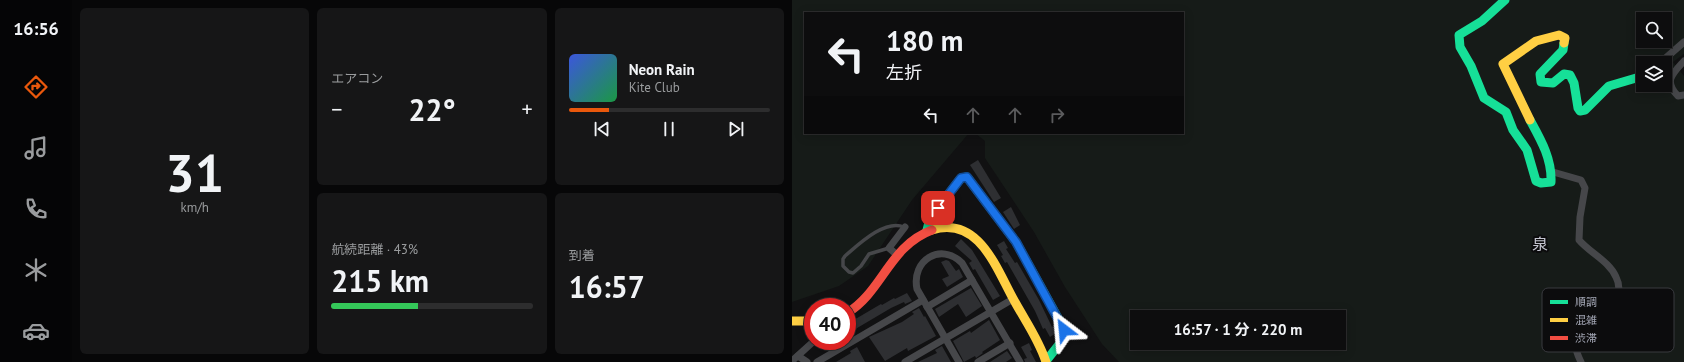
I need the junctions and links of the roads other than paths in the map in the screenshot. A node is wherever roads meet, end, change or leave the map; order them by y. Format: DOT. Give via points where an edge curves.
graph roads {
  1 [pos="1505,0"];
  2 [pos="1684,42"];
  3 [pos="1668,56"];
  4 [pos="1684,61"];
  5 [pos="1636,78"];
  6 [pos="1684,95"];
  7 [pos="1553,172"];
  8 [pos="905,227"];
  9 [pos="928,230"];
  10 [pos="889,248"];
  11 [pos="897,254"];
  12 [pos="972,280"];
  13 [pos="1619,288"];
  14 [pos="1013,299"];
  15 [pos="923,300"];
  16 [pos="856,306"];
  17 [pos="927,307"];
  18 [pos="991,312"];
  19 [pos="792,321"];
  20 [pos="804,321"];
  21 [pos="946,339"];
  22 [pos="1010,343"];
  23 [pos="804,350"];
  24 [pos="1578,352"];
  25 [pos="798,356"];
  26 [pos="792,361"];
  27 [pos="1046,361"];
  28 [pos="807,362"];
  29 [pos="817,362"];
  30 [pos="905,362"];
  31 [pos="959,362"];
  32 [pos="978,362"];
  33 [pos="1020,362"];
  34 [pos="1581,362"];
  1 -- 7 [label="street" via="1482,21 1459,35 1460,47 1478,80 1484,98 1506,112 1513,130 1524,143 1536,182 1551,182"];
  2 -- 3 [label="street"];
  4 -- 6 [label="street" via="1669,82 1678,96"];
  5 -- 7 [label="street" via="1609,86 1586,110 1580,111 1570,75 1564,74 1552,83 1541,82 1540,74 1563,50 1565,38 1559,35 1536,42 1504,64 1521,104 1538,132"];
  7 -- 13 [label="street" via="1581,180 1585,188 1579,240 1616,276"];
  8 -- 10 [label="street"];
  8 -- 10 [label="lane" via="892,224 865,238 845,256 843,266 853,273 869,254"];
  9 -- 11 [label="street" via="914,237"];
  9 -- 14 [label="street" via="962,230 975,238 989,253"];
  9 -- 27 [label="street" via="930,218 961,178 967,177 1016,242 1064,330 1061,342"];
  10 -- 11 [label="street"];
  11 -- 16 [label="street"];
  12 -- 15 [label="street" via="962,263 954,256 932,256 925,260 915,280"];
  12 -- 17 [label="street"];
  12 -- 18 [label="street"];
  14 -- 18 [label="street"];
  14 -- 27 [label="street" via="1041,347"];
  15 -- 17 [label="street"];
  15 -- 29 [label="street"];
  17 -- 21 [label="street"];
  18 -- 21 [label="street"];
  18 -- 22 [label="street"];
  19 -- 20 [label="street"];
  21 -- 30 [label="street"];
  21 -- 31 [label="street"];
  22 -- 32 [label="street"];
  22 -- 33 [label="street"];
  23 -- 25 [label="street"];
  24 -- 34 [label="street"];
  25 -- 26 [label="street"];
  25 -- 28 [label="street"];
}
